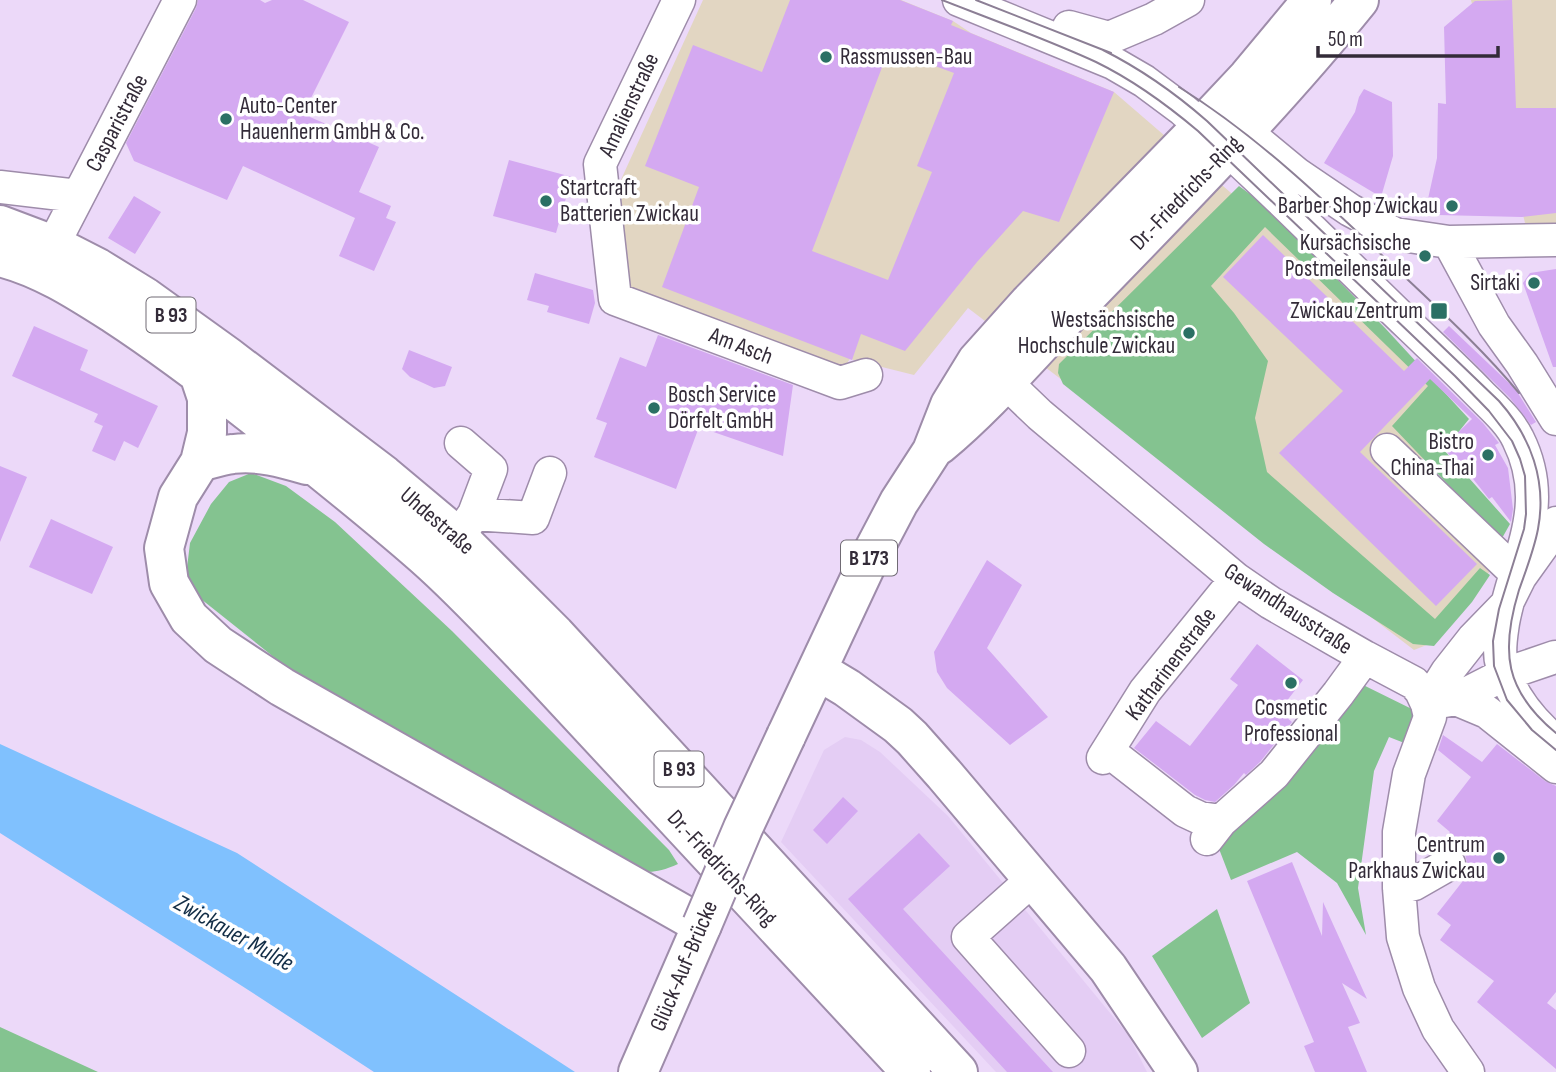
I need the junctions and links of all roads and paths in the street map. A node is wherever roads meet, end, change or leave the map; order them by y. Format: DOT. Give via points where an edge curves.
graph roads {
  1 [pos="180,0"];
  2 [pos="679,0"];
  3 [pos="959,0"];
  4 [pos="1007,0"];
  5 [pos="1188,0"];
  6 [pos="1312,0"];
  7 [pos="1359,0"];
  8 [pos="1225,136"];
  9 [pos="0,187"];
  10 [pos="78,196"];
  11 [pos="0,225"];
  12 [pos="1556,240"];
  13 [pos="1449,242"];
  14 [pos="53,245"];
  15 [pos="0,257"];
  16 [pos="615,299"];
  17 [pos="1006,329"];
  18 [pos="198,372"];
  19 [pos="866,375"];
  20 [pos="1007,380"];
  21 [pos="1556,419"];
  22 [pos="461,443"];
  23 [pos="1387,450"];
  24 [pos="932,451"];
  25 [pos="200,462"];
  26 [pos="317,468"];
  27 [pos="550,473"];
  28 [pos="1556,523"];
  29 [pos="466,525"];
  30 [pos="1518,575"];
  31 [pos="1236,579"];
  32 [pos="1506,605"];
  33 [pos="1364,657"];
  34 [pos="1555,657"];
  35 [pos="533,664"];
  36 [pos="1503,669"];
  37 [pos="817,670"];
  38 [pos="1442,702"];
  39 [pos="1556,741"];
  40 [pos="1556,767"];
  41 [pos="1449,864"];
  42 [pos="1032,880"];
  43 [pos="1399,888"];
  44 [pos="804,904"];
  45 [pos="702,925"];
  46 [pos="1069,1051"];
  47 [pos="1175,1070"];
  48 [pos="638,1072"];
  49 [pos="911,1072"];
  50 [pos="958,1072"];
  51 [pos="1468,1072"];
  1 -- 10 [label="street, Casparistraße"];
  2 -- 16 [label="street, Amalienstraße" via="600,164"];
  3 -- 8 [label="street" via="1113,63"];
  4 -- 5 [label="street" via="1109,38"];
  6 -- 8 [label="main road, Dr.-Friedrichs-Ring / B 173" via="1248,77"];
  7 -- 8 [label="main road, Dr.-Friedrichs-Ring / B 173" via="1314,55"];
  8 -- 13 [label="street" via="1395,234"];
  8 -- 17 [label="main road, Dr.-Friedrichs-Ring / B 173" via="1029,303"];
  8 -- 20 [label="main road, Dr.-Friedrichs-Ring / B 173"];
  8 -- 30 [label="street" via="1512,429 1526,457 1532,496 1530,529"];
  9 -- 10 [label="street"];
  10 -- 14 [label="street, Casparistraße"];
  11 -- 14 [label="main road, Uhdestraße / B 93"];
  12 -- 13 [label="street"];
  13 -- 21 [label="street" via="1494,325"];
  14 -- 29 [label="main road, Uhdestraße / B 93" via="145,297 384,475"];
  15 -- 18 [label="main road, Uhdestraße / B 93" via="83,294"];
  16 -- 19 [label="street, Am Asch" via="840,383"];
  17 -- 20 [label="street"];
  17 -- 24 [label="main road, Dr.-Friedrichs-Ring / B 173" via="962,385"];
  18 -- 25 [label="main road" via="207,398 207,433"];
  18 -- 26 [label="main road, Uhdestraße / B 93"];
  20 -- 24 [label="main road, Dr.-Friedrichs-Ring / B 173"];
  20 -- 31 [label="street, Gewandhausstraße" via="1040,415"];
  22 -- 29 [label="street" via="491,469"];
  23 -- 30 [label="street"];
  24 -- 37 [label="main road, Dr.-Friedrichs-Ring / B 173" via="869,559"];
  25 -- 26 [label="main road" via="253,454"];
  25 -- 45 [label="main road" via="178,498 164,548 169,583 189,618 218,645 282,687"];
  26 -- 35 [label="main road, Uhdestraße / B 93" via="432,563"];
  27 -- 29 [label="street" via="533,517"];
  28 -- 30 [label="street"];
  29 -- 44 [label="main road, Uhdestraße / B 93" via="555,634"];
  30 -- 32 [label="street"];
  31 -- 33 [label="street, Gewandhausstraße"];
  31 -- 33 [label="street, Katharinenstraße" via="1145,691 1106,755 1214,830 1275,774"];
  32 -- 36 [label="street" via="1500,639"];
  32 -- 38 [label="street" via="1447,673"];
  33 -- 38 [label="street, Gewandhausstraße"];
  34 -- 36 [label="street"];
  35 -- 49 [label="main road, Dr.-Friedrichs-Ring / B 93"];
  36 -- 38 [label="street"];
  36 -- 39 [label="street" via="1522,708"];
  37 -- 42 [label="main road" via="872,705 912,738"];
  37 -- 45 [label="main road, Glück-Auf-Brücke / B 173, bridge"];
  38 -- 40 [label="street, Gewandhausstraße" via="1487,712"];
  38 -- 43 [label="street" via="1430,717 1409,774 1399,832"];
  41 -- 43 [label="street"];
  42 -- 46 [label="street" via="968,937"];
  42 -- 47 [label="main road" via="1108,968"];
  43 -- 51 [label="street" via="1403,937 1419,988 1438,1029"];
  44 -- 50 [label="main road, Dr.-Friedrichs-Ring / B 93"];
  45 -- 48 [label="main road, Glück-Auf-Brücke / B 173"];
}
